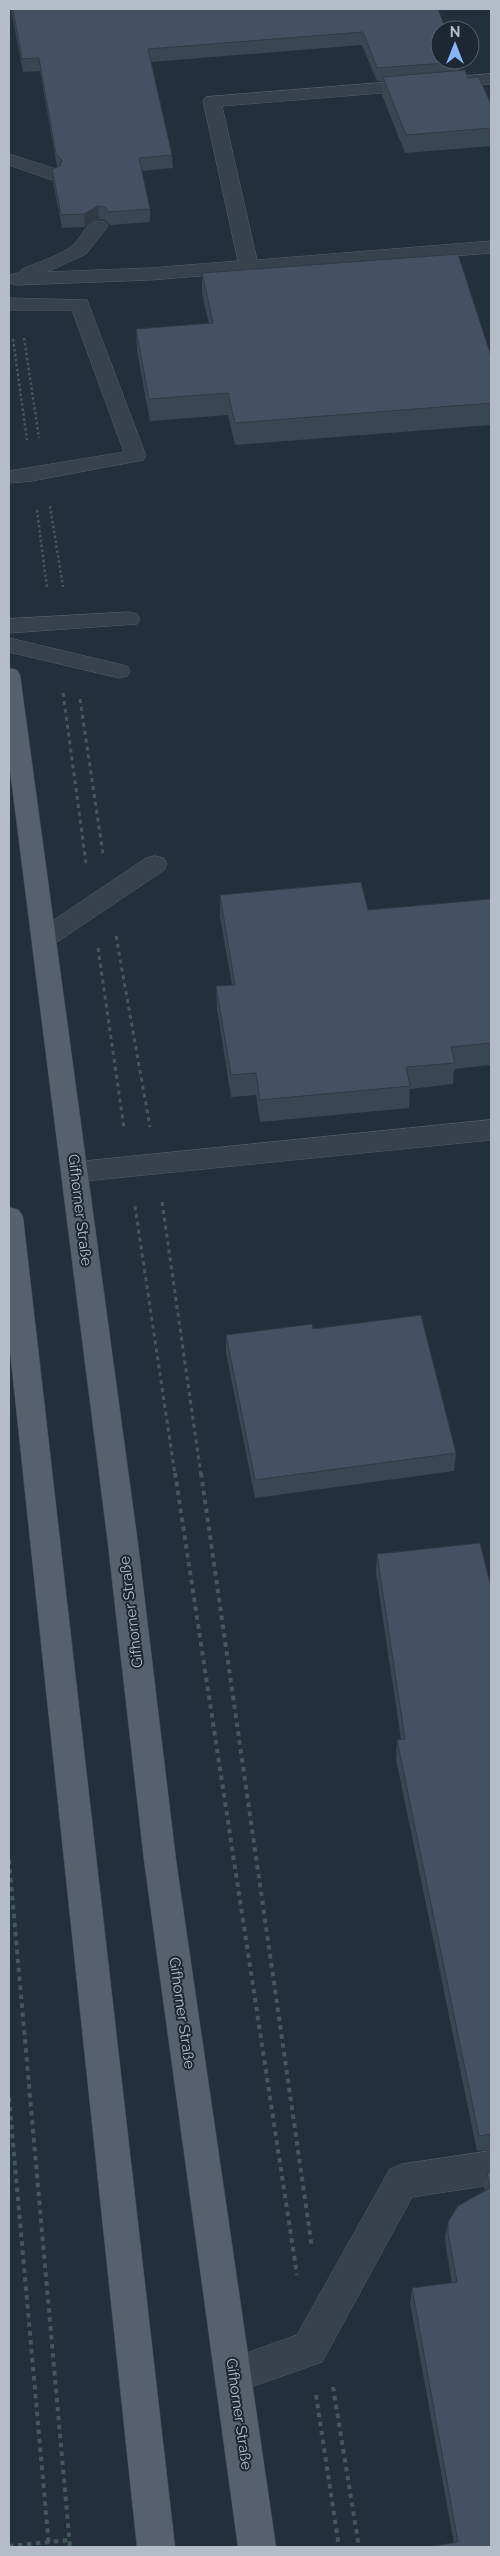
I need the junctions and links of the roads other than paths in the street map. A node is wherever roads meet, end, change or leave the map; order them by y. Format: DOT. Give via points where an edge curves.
graph roads {
  1 [pos="491,79"];
  2 [pos="9,159"];
  3 [pos="52,174"];
  4 [pos="98,226"];
  5 [pos="491,247"];
  6 [pos="249,265"];
  7 [pos="12,280"];
  8 [pos="14,304"];
  9 [pos="9,477"];
  10 [pos="128,619"];
  11 [pos="9,626"];
  12 [pos="9,645"];
  13 [pos="119,671"];
  14 [pos="9,675"];
  15 [pos="155,864"];
  16 [pos="45,938"];
  17 [pos="491,1130"];
  18 [pos="75,1172"];
  19 [pos="9,1217"];
  20 [pos="491,2168"];
  21 [pos="234,2375"];
  22 [pos="156,2547"];
  23 [pos="257,2547"];
  1 -- 6 [label="lane" via="212,101"];
  2 -- 3 [label="lane"];
  4 -- 7 [label="lane" via="79,250"];
  5 -- 6 [label="lane"];
  6 -- 7 [label="lane" via="150,274"];
  8 -- 9 [label="lane" via="80,304 136,456"];
  10 -- 11 [label="lane"];
  12 -- 13 [label="lane"];
  14 -- 16 [label="main road, Gifhorner Straße"];
  15 -- 16 [label="lane"];
  16 -- 18 [label="main road, Gifhorner Straße"];
  17 -- 18 [label="lane"];
  18 -- 21 [label="main road, Gifhorner Straße" via="160,1860"];
  19 -- 22 [label="main road"];
  20 -- 21 [label="lane" via="402,2181 316,2336"];
  21 -- 23 [label="main road, Gifhorner Straße"];
}
